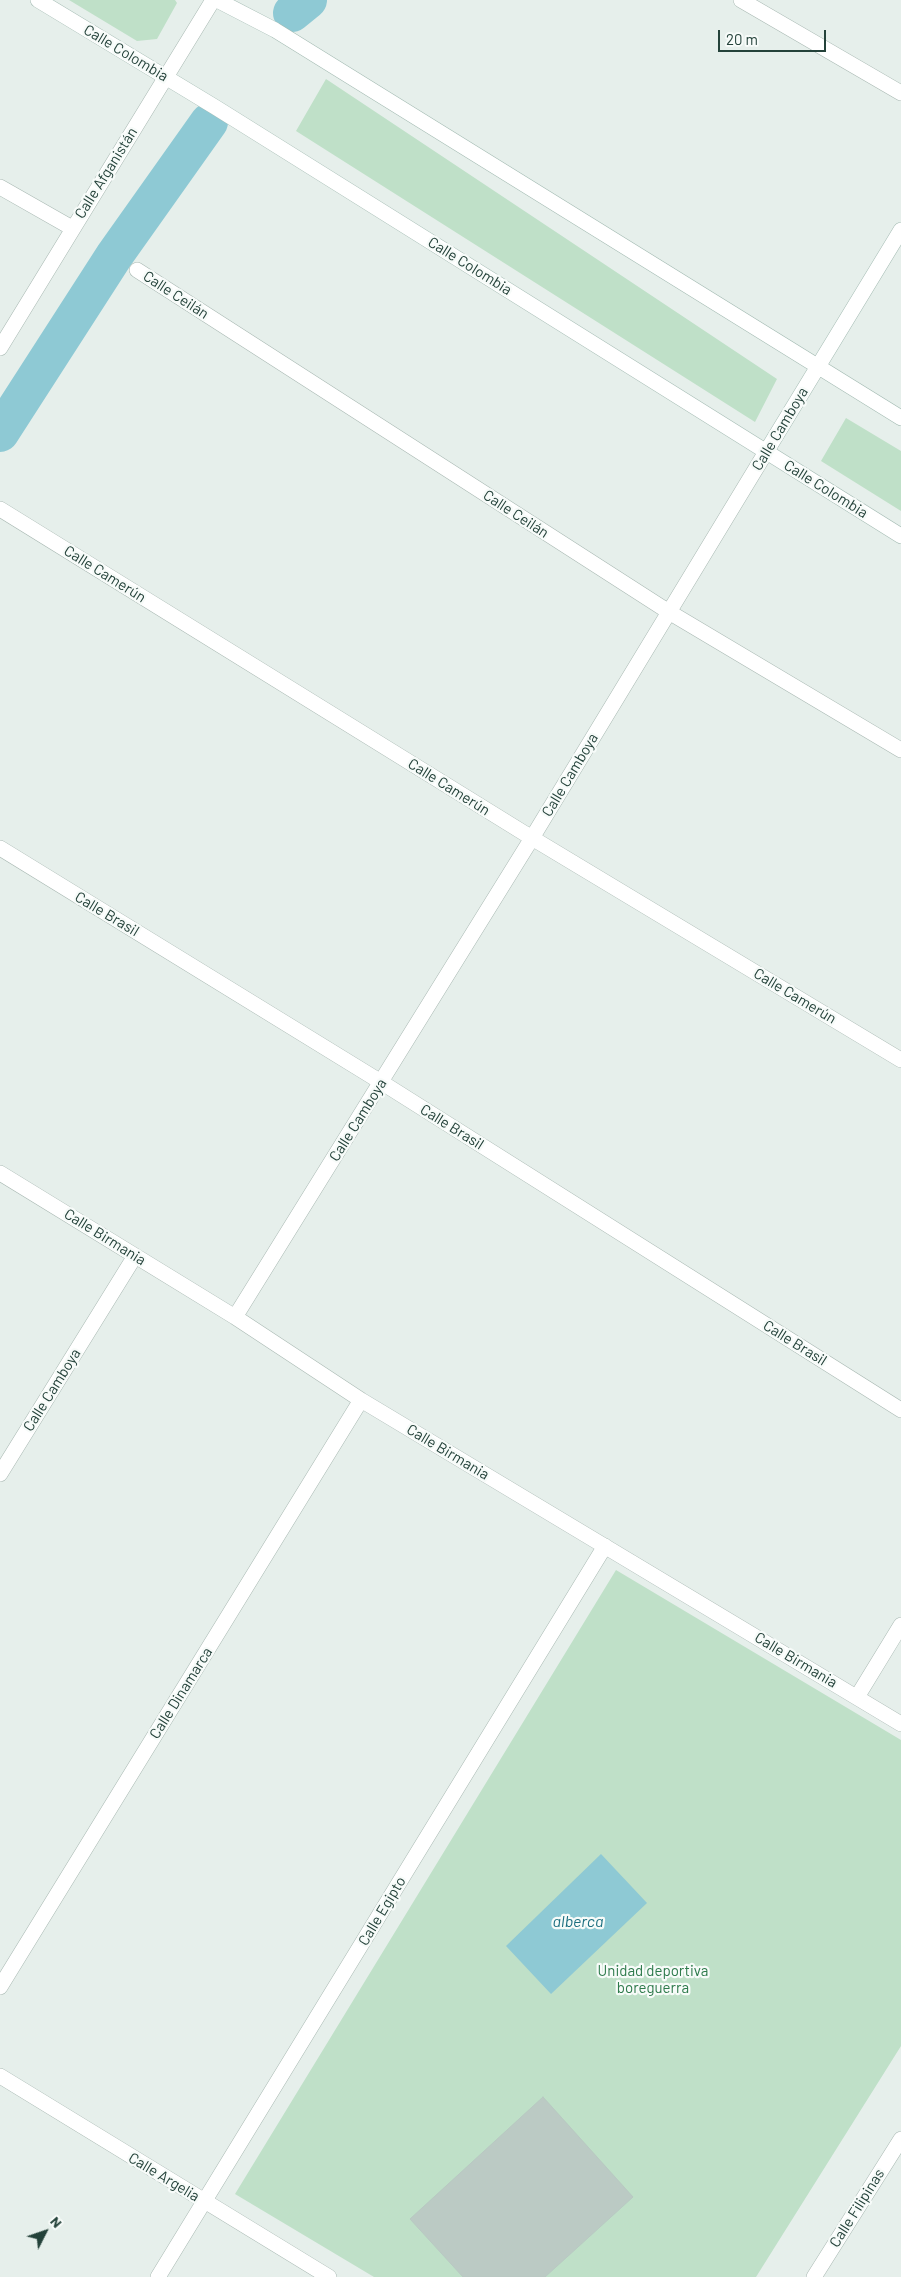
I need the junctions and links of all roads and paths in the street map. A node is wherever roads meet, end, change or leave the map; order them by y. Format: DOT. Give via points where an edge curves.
graph roads {
  1 [pos="38,0"];
  2 [pos="213,0"];
  3 [pos="217,0"];
  4 [pos="741,0"];
  5 [pos="166,76"];
  6 [pos="901,92"];
  7 [pos="0,186"];
  8 [pos="72,228"];
  9 [pos="901,230"];
  10 [pos="137,270"];
  11 [pos="0,348"];
  12 [pos="818,366"];
  13 [pos="901,418"];
  14 [pos="766,452"];
  15 [pos="0,509"];
  16 [pos="901,536"];
  17 [pos="669,612"];
  18 [pos="901,750"];
  19 [pos="532,838"];
  20 [pos="0,848"];
  21 [pos="901,1060"];
  22 [pos="381,1082"];
  23 [pos="0,1173"];
  24 [pos="135,1256"];
  25 [pos="234,1317"];
  26 [pos="361,1400"];
  27 [pos="901,1410"];
  28 [pos="0,1474"];
  29 [pos="605,1546"];
  30 [pos="901,1625"];
  31 [pos="857,1697"];
  32 [pos="901,1724"];
  33 [pos="0,1988"];
  34 [pos="0,2076"];
  35 [pos="901,2139"];
  36 [pos="204,2201"];
  37 [pos="158,2277"];
  38 [pos="328,2277"];
  39 [pos="814,2277"];
  1 -- 5 [label="street, Calle Colombia"];
  2 -- 5 [label="street, Calle Afganistán"];
  3 -- 12 [label="street" via="275,30"];
  4 -- 6 [label="street"];
  5 -- 8 [label="street, Calle Afganistán"];
  5 -- 14 [label="street, Calle Colombia"];
  7 -- 8 [label="street"];
  8 -- 11 [label="street, Calle Afganistán"];
  9 -- 12 [label="street, Calle Camboya"];
  10 -- 17 [label="street, Calle Ceilán"];
  12 -- 13 [label="street"];
  12 -- 14 [label="street, Calle Camboya"];
  14 -- 16 [label="street, Calle Colombia"];
  14 -- 17 [label="street, Calle Camboya"];
  15 -- 19 [label="street, Calle Camerún"];
  17 -- 18 [label="street, Calle Ceilán"];
  17 -- 19 [label="street, Calle Camboya"];
  19 -- 21 [label="street, Calle Camerún"];
  19 -- 22 [label="street, Calle Camboya"];
  20 -- 22 [label="street, Calle Brasil"];
  22 -- 25 [label="street, Calle Camboya"];
  22 -- 27 [label="street, Calle Brasil"];
  23 -- 24 [label="street, Calle Birmania"];
  24 -- 25 [label="street, Calle Birmania"];
  24 -- 28 [label="street, Calle Camboya"];
  25 -- 26 [label="street, Calle Birmania"];
  26 -- 29 [label="street, Calle Birmania"];
  26 -- 33 [label="street, Calle Dinamarca"];
  29 -- 31 [label="street, Calle Birmania"];
  29 -- 36 [label="street, Calle Egipto"];
  30 -- 31 [label="street"];
  31 -- 32 [label="street, Calle Birmania"];
  34 -- 36 [label="street, Calle Argelia"];
  35 -- 39 [label="street, Calle Filipinas"];
  36 -- 37 [label="street, Calle Egipto"];
  36 -- 38 [label="street, Calle Argelia"];
}
